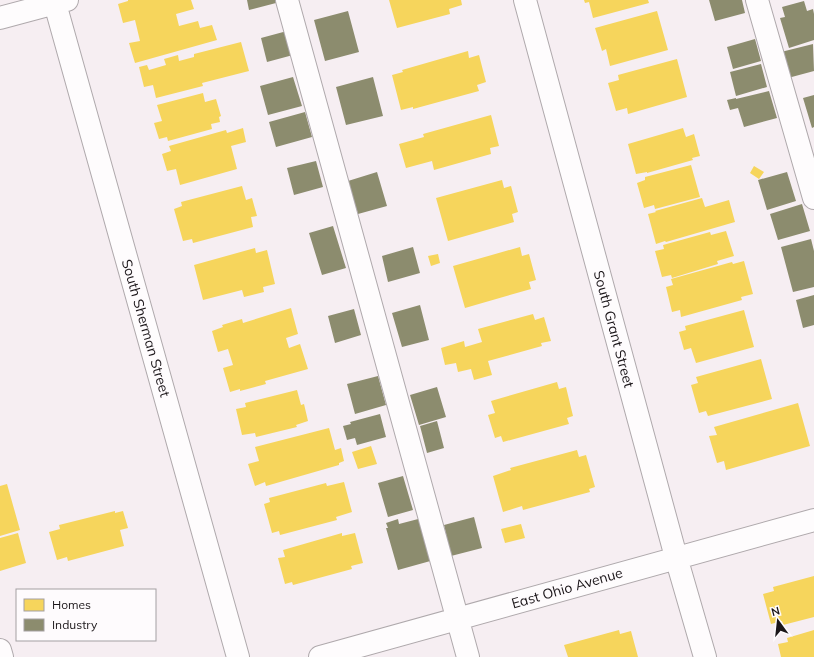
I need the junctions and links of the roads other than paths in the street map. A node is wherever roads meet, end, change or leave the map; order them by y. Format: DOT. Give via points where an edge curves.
graph roads {
  1 [pos="287,0"];
  2 [pos="525,0"];
  3 [pos="757,0"];
  4 [pos="59,1"];
  5 [pos="0,18"];
  6 [pos="814,198"];
  7 [pos="814,520"];
  8 [pos="676,558"];
  9 [pos="457,619"];
  10 [pos="0,650"];
  11 [pos="2,657"];
  12 [pos="238,657"];
  13 [pos="320,657"];
  14 [pos="468,657"];
  15 [pos="705,657"];
  1 -- 9 [label="street"];
  2 -- 8 [label="street, South Grant Street"];
  3 -- 6 [label="street"];
  4 -- 5 [label="street"];
  4 -- 12 [label="street, South Sherman Street"];
  7 -- 8 [label="street, East Ohio Avenue"];
  8 -- 9 [label="street, East Ohio Avenue"];
  8 -- 15 [label="street, South Grant Street"];
  9 -- 13 [label="street, East Ohio Avenue"];
  9 -- 14 [label="street"];
  10 -- 11 [label="street"];
}
